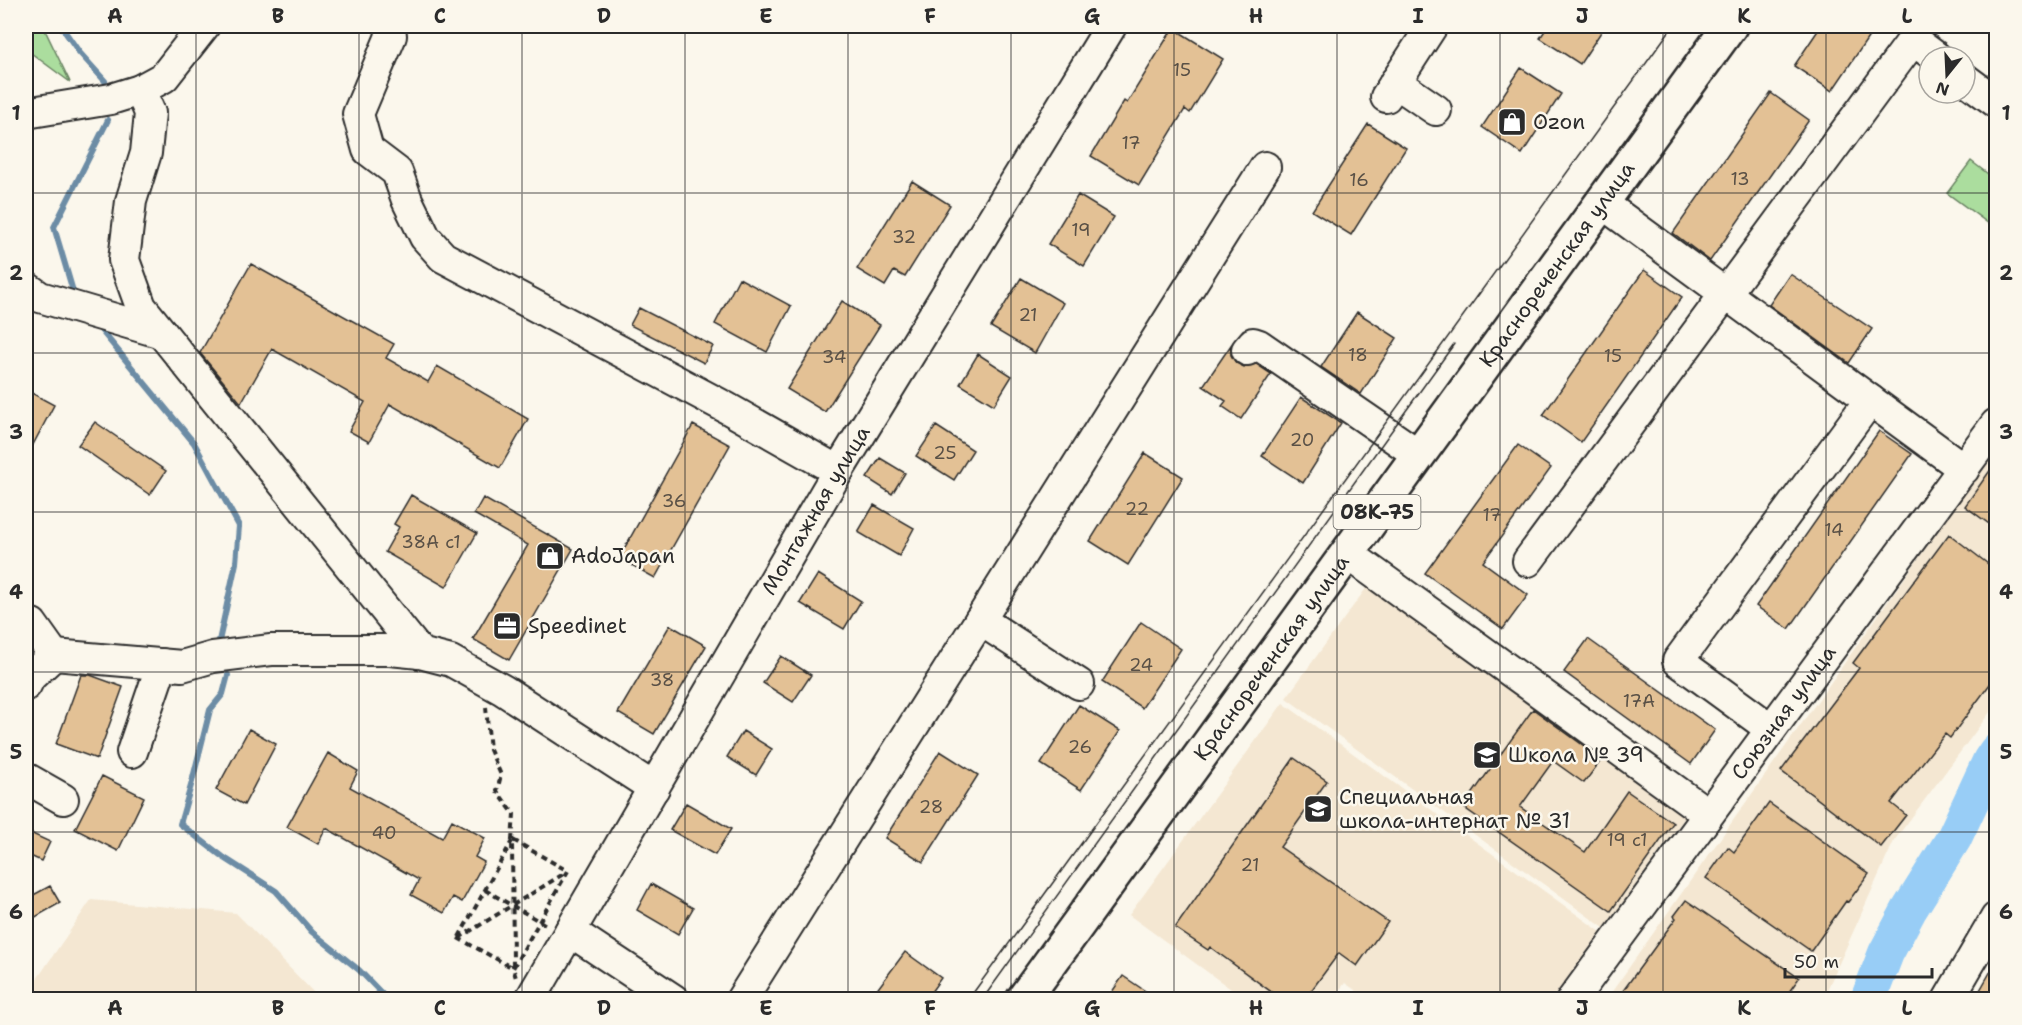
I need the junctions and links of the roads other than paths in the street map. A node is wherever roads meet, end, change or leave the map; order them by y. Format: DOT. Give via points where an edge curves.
graph roads {
  1 [pos="204,26"];
  2 [pos="390,26"];
  3 [pos="1111,26"];
  4 [pos="1432,26"];
  5 [pos="1730,26"];
  6 [pos="1920,45"];
  7 [pos="1977,88"];
  8 [pos="140,90"];
  9 [pos="1996,102"];
  10 [pos="1436,110"];
  11 [pos="26,113"];
  12 [pos="1265,167"];
  13 [pos="1602,203"];
  14 [pos="26,287"];
  15 [pos="1726,294"];
  16 [pos="162,333"];
  17 [pos="1247,350"];
  18 [pos="1870,400"];
  19 [pos="1996,424"];
  20 [pos="1419,455"];
  21 [pos="1964,469"];
  22 [pos="838,471"];
  23 [pos="1347,553"];
  24 [pos="1528,561"];
  25 [pos="980,620"];
  26 [pos="32,624"];
  27 [pos="420,653"];
  28 [pos="54,655"];
  29 [pos="162,664"];
  30 [pos="1079,684"];
  31 [pos="26,685"];
  32 [pos="1771,729"];
  33 [pos="132,752"];
  34 [pos="26,778"];
  35 [pos="654,788"];
  36 [pos="63,799"];
  37 [pos="1708,814"];
  38 [pos="1996,918"];
  39 [pos="570,931"];
  40 [pos="530,999"];
  41 [pos="674,999"];
  42 [pos="741,999"];
  43 [pos="1023,999"];
  44 [pos="1572,999"];
  45 [pos="1948,999"];
  1 -- 8 [label="street" via="164,77"];
  2 -- 22 [label="street" via="391,36 358,114 368,150 397,172 425,237 443,257"];
  3 -- 22 [label="street, Монтажная улица"];
  4 -- 10 [label="street" via="1390,90"];
  5 -- 13 [label="main road, Краснореченская улица / 08К-75"];
  6 -- 15 [label="street" via="1913,40"];
  7 -- 9 [label="street"];
  8 -- 11 [label="street" via="111,99"];
  8 -- 16 [label="street" via="150,113 146,153 131,201 124,260 141,307"];
  12 -- 25 [label="street"];
  13 -- 15 [label="street"];
  13 -- 20 [label="main road, Краснореченская улица / 08К-75"];
  14 -- 16 [label="street" via="40,297"];
  15 -- 18 [label="street"];
  15 -- 24 [label="street"];
  16 -- 27 [label="street"];
  17 -- 20 [label="street" via="1253,343 1259,345"];
  18 -- 21 [label="street"];
  18 -- 32 [label="street" via="1678,661"];
  19 -- 21 [label="street, Союзная улица"];
  20 -- 23 [label="main road, Краснореченская улица / 08К-75"];
  21 -- 32 [label="street, Союзная улица"];
  22 -- 35 [label="street, Монтажная улица"];
  23 -- 37 [label="street"];
  23 -- 43 [label="main road, Краснореченская улица / 08К-75"];
  25 -- 30 [label="street"];
  25 -- 42 [label="street"];
  26 -- 28 [label="street"];
  27 -- 29 [label="street" via="271,650 213,657 182,666"];
  27 -- 35 [label="street" via="451,661 503,690"];
  28 -- 29 [label="street"];
  28 -- 31 [label="street"];
  29 -- 33 [label="street"];
  32 -- 37 [label="street, Союзная улица"];
  34 -- 36 [label="street"];
  35 -- 39 [label="street, Монтажная улица"];
  37 -- 44 [label="street, Союзная улица"];
  38 -- 45 [label="street"];
  39 -- 40 [label="street, Монтажная улица"];
  39 -- 41 [label="street"];
}
